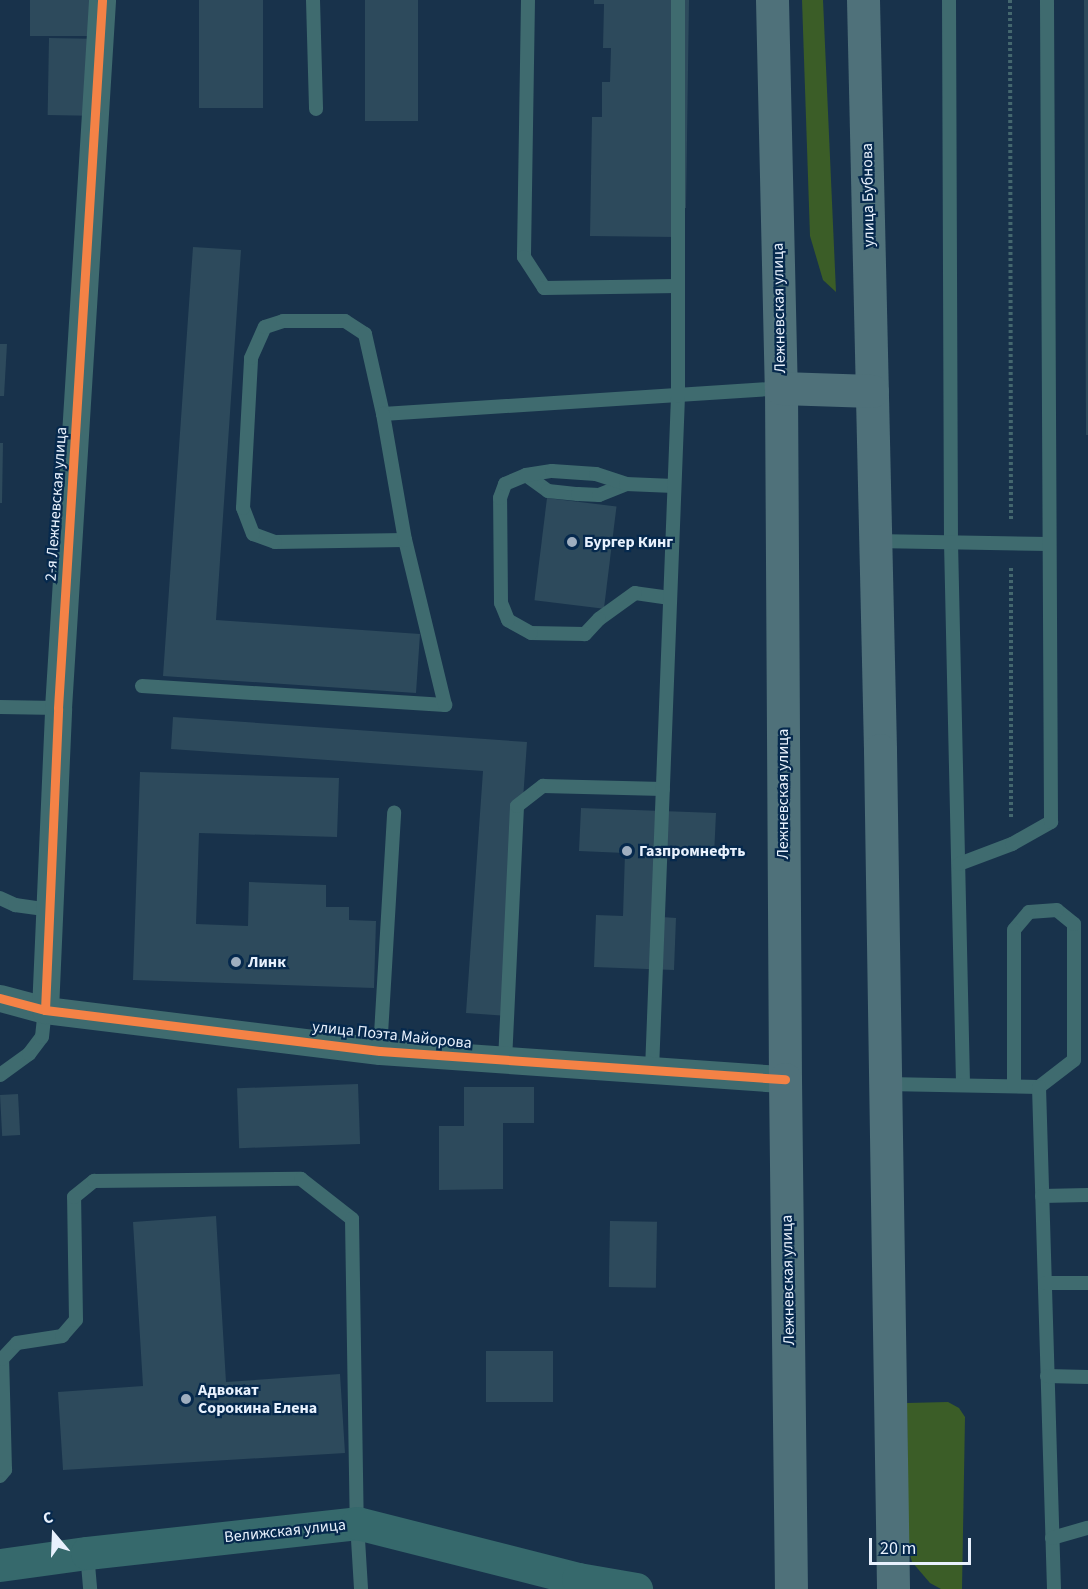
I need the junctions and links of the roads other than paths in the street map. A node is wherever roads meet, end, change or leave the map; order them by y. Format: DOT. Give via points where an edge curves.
graph roads {
  1 [pos="102,0"];
  2 [pos="313,0"];
  3 [pos="528,0"];
  4 [pos="678,0"];
  5 [pos="772,0"];
  6 [pos="863,0"];
  7 [pos="949,0"];
  8 [pos="1047,0"];
  9 [pos="316,109"];
  10 [pos="678,286"];
  11 [pos="781,388"];
  12 [pos="872,391"];
  13 [pos="678,396"];
  14 [pos="383,414"];
  15 [pos="526,475"];
  16 [pos="626,484"];
  17 [pos="674,486"];
  18 [pos="405,540"];
  19 [pos="874,541"];
  20 [pos="951,542"];
  21 [pos="1049,543"];
  22 [pos="670,598"];
  23 [pos="142,686"];
  24 [pos="0,707"];
  25 [pos="58,708"];
  26 [pos="663,789"];
  27 [pos="394,812"];
  28 [pos="959,864"];
  29 [pos="0,898"];
  30 [pos="50,910"];
  31 [pos="0,998"];
  32 [pos="45,1010"];
  33 [pos="380,1051"];
  34 [pos="505,1061"];
  35 [pos="652,1070"];
  36 [pos="0,1075"];
  37 [pos="784,1079"];
  38 [pos="886,1084"];
  39 [pos="963,1085"];
  40 [pos="1014,1086"];
  41 [pos="1039,1087"];
  42 [pos="1088,1195"];
  43 [pos="1042,1196"];
  44 [pos="1045,1283"];
  45 [pos="1088,1283"];
  46 [pos="1047,1376"];
  47 [pos="1088,1377"];
  48 [pos="0,1476"];
  49 [pos="357,1523"];
  50 [pos="1088,1528"];
  51 [pos="1052,1538"];
  52 [pos="87,1552"];
  53 [pos="0,1565"];
  54 [pos="578,1584"];
  55 [pos="90,1589"];
  56 [pos="361,1589"];
  57 [pos="636,1589"];
  58 [pos="791,1589"];
  59 [pos="893,1589"];
  60 [pos="1054,1589"];
  1 -- 25 [label="street, 2-я Лежневская улица"];
  2 -- 9 [label="lane"];
  3 -- 10 [label="lane" via="524,257 544,288"];
  4 -- 10 [label="lane"];
  5 -- 11 [label="highway, Лежневская улица"];
  6 -- 12 [label="highway, улица Бубнова"];
  7 -- 20 [label="lane"];
  8 -- 21 [label="lane"];
  10 -- 13 [label="lane"];
  11 -- 12 [label="highway"];
  11 -- 13 [label="lane"];
  11 -- 37 [label="highway, Лежневская улица"];
  12 -- 19 [label="highway"];
  13 -- 14 [label="lane"];
  13 -- 17 [label="lane"];
  14 -- 18 [label="lane"];
  14 -- 18 [label="lane" via="366,334 345,321 283,321 265,327 251,358 243,508 253,534 275,542"];
  15 -- 16 [label="lane" via="552,471 596,474"];
  15 -- 16 [label="lane" via="548,491 578,494 599,495"];
  15 -- 22 [label="lane" via="505,484 500,498 501,603 508,620 531,633 585,634 635,593"];
  16 -- 17 [label="lane"];
  17 -- 22 [label="lane"];
  18 -- 23 [label="lane" via="446,705"];
  19 -- 20 [label="lane"];
  19 -- 38 [label="highway"];
  20 -- 21 [label="lane"];
  20 -- 28 [label="lane"];
  21 -- 28 [label="lane" via="1051,822"];
  22 -- 26 [label="lane"];
  24 -- 25 [label="lane"];
  25 -- 30 [label="street, 2-я Лежневская улица"];
  26 -- 34 [label="lane" via="543,786 517,806"];
  26 -- 35 [label="lane"];
  27 -- 33 [label="lane"];
  28 -- 39 [label="lane"];
  29 -- 30 [label="lane" via="15,905"];
  30 -- 32 [label="street, 2-я Лежневская улица"];
  31 -- 32 [label="street, улица Поэта Майорова"];
  32 -- 33 [label="street, улица Поэта Майорова"];
  32 -- 36 [label="lane" via="42,1037 29,1054"];
  33 -- 34 [label="street, улица Поэта Майорова"];
  34 -- 35 [label="street, улица Поэта Майорова"];
  35 -- 37 [label="street, улица Поэта Майорова"];
  37 -- 58 [label="highway, Лежневская улица"];
  38 -- 39 [label="lane"];
  38 -- 59 [label="highway"];
  39 -- 40 [label="lane"];
  40 -- 41 [label="lane"];
  40 -- 41 [label="lane" via="1014,930 1029,912 1057,910 1074,924 1074,1060"];
  41 -- 43 [label="lane"];
  42 -- 43 [label="lane"];
  43 -- 44 [label="lane"];
  44 -- 45 [label="lane"];
  44 -- 46 [label="lane"];
  46 -- 47 [label="lane"];
  46 -- 51 [label="lane"];
  48 -- 49 [label="lane" via="5,1470 2,1359 17,1343 62,1336 76,1320 74,1197 94,1181 301,1179 352,1219"];
  49 -- 52 [label="main road, Велижская улица"];
  49 -- 54 [label="main road, Велижская улица"];
  49 -- 56 [label="lane"];
  50 -- 51 [label="lane"];
  51 -- 60 [label="lane"];
  52 -- 53 [label="main road, Велижская улица"];
  52 -- 55 [label="lane"];
  54 -- 57 [label="main road, Велижская улица"];
}
